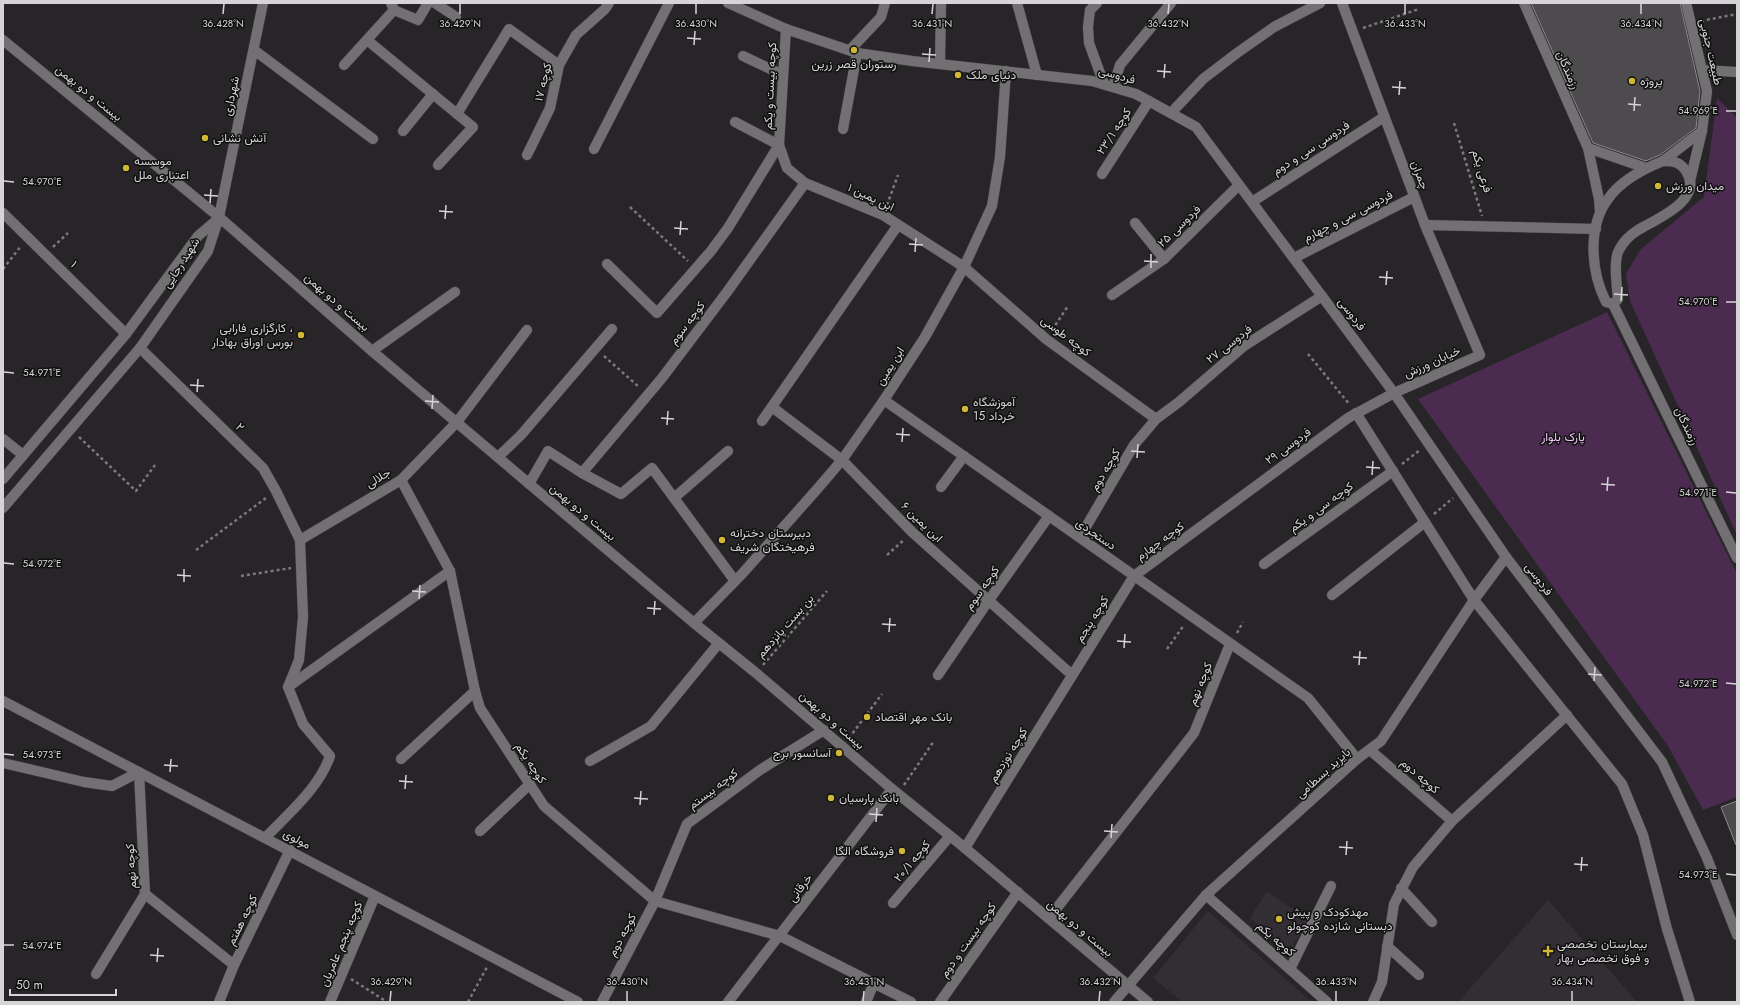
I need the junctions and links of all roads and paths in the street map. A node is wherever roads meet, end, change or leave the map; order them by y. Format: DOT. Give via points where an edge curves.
graph roads {
  1 [pos="263,3"];
  2 [pos="428,3"];
  3 [pos="435,3"];
  4 [pos="609,3"];
  5 [pos="669,3"];
  6 [pos="728,3"];
  7 [pos="885,3"];
  8 [pos="941,3"];
  9 [pos="1017,3"];
  10 [pos="1097,3"];
  11 [pos="1171,3"];
  12 [pos="1320,3"];
  13 [pos="1342,3"];
  14 [pos="1524,3"];
  15 [pos="1686,3"];
  16 [pos="392,7"];
  17 [pos="1419,9"];
  18 [pos="1737,14"];
  19 [pos="456,17"];
  20 [pos="1691,23"];
  21 [pos="786,29"];
  22 [pos="1353,31"];
  23 [pos="3,40"];
  24 [pos="367,40"];
  25 [pos="254,50"];
  26 [pos="854,52"];
  27 [pos="743,56"];
  28 [pos="940,64"];
  29 [pos="344,65"];
  30 [pos="559,65"];
  31 [pos="1702,70"];
  32 [pos="1006,71"];
  33 [pos="1737,72"];
  34 [pos="783,75"];
  35 [pos="1037,75"];
  36 [pos="1109,86"];
  37 [pos="433,94"];
  38 [pos="1149,101"];
  39 [pos="1172,113"];
  40 [pos="457,114"];
  41 [pos="1384,117"];
  42 [pos="735,122"];
  43 [pos="1454,123"];
  44 [pos="842,129"];
  45 [pos="403,131"];
  46 [pos="1702,131"];
  47 [pos="373,139"];
  48 [pos="780,145"];
  49 [pos="1588,148"];
  50 [pos="594,149"];
  51 [pos="527,155"];
  52 [pos="1663,161"];
  53 [pos="438,165"];
  54 [pos="1646,168"];
  55 [pos="1102,174"];
  56 [pos="898,175"];
  57 [pos="1690,181"];
  58 [pos="805,183"];
  59 [pos="1239,185"];
  60 [pos="1414,197"];
  61 [pos="1252,202"];
  62 [pos="630,207"];
  63 [pos="3,214"];
  64 [pos="884,215"];
  65 [pos="1600,215"];
  66 [pos="219,217"];
  67 [pos="1135,223"];
  68 [pos="898,225"];
  69 [pos="1425,225"];
  70 [pos="1485,226"];
  71 [pos="1596,229"];
  72 [pos="68,234"];
  73 [pos="28,237"];
  74 [pos="46,255"];
  75 [pos="1294,258"];
  76 [pos="1164,259"];
  77 [pos="607,264"];
  78 [pos="964,267"];
  79 [pos="696,268"];
  80 [pos="3,269"];
  81 [pos="456,292"];
  82 [pos="1112,295"];
  83 [pos="1322,296"];
  84 [pos="1613,304"];
  85 [pos="1068,306"];
  86 [pos="612,329"];
  87 [pos="527,330"];
  88 [pos="126,334"];
  89 [pos="1046,339"];
  90 [pos="140,348"];
  91 [pos="596,349"];
  92 [pos="372,351"];
  93 [pos="1308,354"];
  94 [pos="1480,355"];
  95 [pos="1394,393"];
  96 [pos="648,396"];
  97 [pos="884,400"];
  98 [pos="772,407"];
  99 [pos="1356,413"];
  100 [pos="1156,419"];
  101 [pos="762,421"];
  102 [pos="457,422"];
  103 [pos="70,428"];
  104 [pos="3,439"];
  105 [pos="1428,443"];
  106 [pos="728,451"];
  107 [pos="23,455"];
  108 [pos="964,456"];
  109 [pos="498,457"];
  110 [pos="842,460"];
  111 [pos="155,465"];
  112 [pos="1393,471"];
  113 [pos="582,473"];
  114 [pos="3,479"];
  115 [pos="401,480"];
  116 [pos="529,484"];
  117 [pos="941,487"];
  118 [pos="276,490"];
  119 [pos="1460,491"];
  120 [pos="674,498"];
  121 [pos="3,508"];
  122 [pos="1049,516"];
  123 [pos="1425,522"];
  124 [pos="1201,526"];
  125 [pos="912,532"];
  126 [pos="1080,537"];
  127 [pos="300,540"];
  128 [pos="196,550"];
  129 [pos="887,555"];
  130 [pos="1506,557"];
  131 [pos="1737,558"];
  132 [pos="1264,564"];
  133 [pos="301,566"];
  134 [pos="450,571"];
  135 [pos="241,576"];
  136 [pos="1134,576"];
  137 [pos="735,581"];
  138 [pos="827,591"];
  139 [pos="1332,595"];
  140 [pos="989,600"];
  141 [pos="1474,600"];
  142 [pos="1190,616"];
  143 [pos="694,623"];
  144 [pos="719,643"];
  145 [pos="1230,644"];
  146 [pos="1167,649"];
  147 [pos="756,673"];
  148 [pos="938,675"];
  149 [pos="1072,675"];
  150 [pos="288,687"];
  151 [pos="474,691"];
  152 [pos="882,694"];
  153 [pos="3,701"];
  154 [pos="1567,715"];
  155 [pos="824,730"];
  156 [pos="934,741"];
  157 [pos="843,746"];
  158 [pos="1370,750"];
  159 [pos="401,759"];
  160 [pos="1357,760"];
  161 [pos="590,761"];
  162 [pos="3,762"];
  163 [pos="139,772"];
  164 [pos="530,784"];
  165 [pos="895,791"];
  166 [pos="1452,821"];
  167 [pos="480,831"];
  168 [pos="950,836"];
  169 [pos="266,837"];
  170 [pos="965,848"];
  171 [pos="290,850"];
  172 [pos="1331,886"];
  173 [pos="1401,888"];
  174 [pos="1018,892"];
  175 [pos="145,894"];
  176 [pos="1206,895"];
  177 [pos="375,896"];
  178 [pos="655,900"];
  179 [pos="894,903"];
  180 [pos="1049,918"];
  181 [pos="1432,922"];
  182 [pos="1737,935"];
  183 [pos="780,936"];
  184 [pos="1387,946"];
  185 [pos="492,957"];
  186 [pos="234,965"];
  187 [pos="1290,969"];
  188 [pos="343,973"];
  189 [pos="96,974"];
  190 [pos="1419,975"];
  191 [pos="874,983"];
  192 [pos="1128,985"];
  193 [pos="384,1000"];
  194 [pos="219,1002"];
  195 [pos="330,1002"];
  196 [pos="468,1002"];
  197 [pos="576,1002"];
  198 [pos="602,1002"];
  199 [pos="728,1002"];
  200 [pos="866,1002"];
  201 [pos="911,1002"];
  202 [pos="940,1002"];
  203 [pos="1114,1002"];
  204 [pos="1148,1002"];
  205 [pos="1327,1002"];
  206 [pos="1373,1002"];
  207 [pos="1690,1002"];
  1 -- 25 [label="street, شهرداری"];
  2 -- 16 [label="street" via="418,20"];
  3 -- 19 [label="street"];
  4 -- 30 [label="street, ۱۷ کوچه" via="576,35"];
  5 -- 50 [label="street"];
  6 -- 21 [label="street, فردوسی"];
  7 -- 26 [label="street" via="881,16"];
  8 -- 28 [label="street"];
  9 -- 35 [label="street"];
  10 -- 36 [label="street" via="1090,10 1089,43"];
  11 -- 36 [label="street" via="1120,65"];
  12 -- 39 [label="street" via="1274,27 1237,53 1203,79"];
  13 -- 22 [label="street, چمران"];
  14 -- 49 [label="street, رزمندگان"];
  15 -- 20 [label="street, طبیعت جنوبی"];
  16 -- 24 [label="street"];
  17 -- 22 [label="path"];
  18 -- 20 [label="path"];
  20 -- 31 [label="street, طبیعت جنوبی"];
  21 -- 26 [label="street, فردوسی"];
  21 -- 34 [label="street, کوچه بیست و یکم"];
  22 -- 41 [label="street, چمران"];
  23 -- 66 [label="street, بیست و دو بهمن"];
  24 -- 29 [label="street"];
  24 -- 37 [label="street"];
  25 -- 47 [label="street"];
  25 -- 66 [label="street, شهرداری"];
  26 -- 28 [label="street, فردوسی"];
  26 -- 44 [label="street"];
  27 -- 34 [label="street"];
  28 -- 32 [label="street, فردوسی"];
  30 -- 40 [label="street" via="509,28"];
  30 -- 51 [label="street, ۱۷ کوچه" via="550,108"];
  31 -- 33 [label="street"];
  31 -- 46 [label="street, طبیعت جنوبی" via="1708,91"];
  32 -- 35 [label="street, فردوسی"];
  32 -- 78 [label="street, ابن یمین" via="1000,157 992,206"];
  34 -- 48 [label="street, کوچه بیست و یکم"];
  35 -- 36 [label="street, فردوسی" via="1092,81"];
  36 -- 38 [label="street, فردوسی"];
  37 -- 40 [label="street"];
  37 -- 45 [label="street"];
  38 -- 39 [label="street, فردوسی"];
  38 -- 55 [label="street, کوچه ۲۳/۱"];
  39 -- 59 [label="street, فردوسی" via="1196,127"];
  40 -- 53 [label="street" via="473,127"];
  41 -- 60 [label="street, چمران"];
  41 -- 61 [label="street, فردوسی سی و دوم"];
  42 -- 48 [label="street"];
  43 -- 70 [label="path, فرعی یکم"];
  46 -- 52 [label="street"];
  46 -- 57 [label="street, طبیعت جنوبی"];
  48 -- 58 [label="street, ابن یمین ۱" via="787,168"];
  48 -- 79 [label="street" via="728,228"];
  49 -- 54 [label="street"];
  49 -- 65 [label="street, رزمندگان"];
  52 -- 54 [label="street"];
  52 -- 57 [label="street" via="1674,161 1682,165"];
  54 -- 65 [label="street" via="1615,190 1607,199"];
  56 -- 64 [label="path"];
  57 -- 84 [label="street" via="1689,191 1681,202 1670,212 1637,231 1617,252 1618,299"];
  58 -- 64 [label="street, ابن یمین ۱"];
  58 -- 96 [label="street, کوچه سوم"];
  59 -- 61 [label="street, فردوسی"];
  59 -- 76 [label="street, فردوسی ۲۵"];
  60 -- 69 [label="street, چمران"];
  60 -- 75 [label="street, فردوسی سی و چهارم"];
  61 -- 75 [label="street, فردوسی"];
  62 -- 79 [label="path"];
  63 -- 73 [label="street, ۱"];
  64 -- 68 [label="street, ابن یمین ۱"];
  65 -- 71 [label="street"];
  66 -- 88 [label="street, شهید رجایی" via="198,236"];
  66 -- 90 [label="street, شهید رجایی" via="208,251"];
  66 -- 92 [label="street, بیست و دو بهمن"];
  67 -- 76 [label="street"];
  68 -- 78 [label="street, ابن یمین ۱"];
  68 -- 98 [label="street"];
  69 -- 70 [label="street"];
  69 -- 94 [label="street, چمران"];
  70 -- 71 [label="street"];
  71 -- 84 [label="street" via="1595,266 1602,294 1606,302"];
  72 -- 74 [label="path"];
  73 -- 74 [label="street, ۱"];
  73 -- 80 [label="path"];
  74 -- 88 [label="street, ۱"];
  75 -- 83 [label="street, فردوسی"];
  76 -- 82 [label="street, فردوسی ۲۵"];
  77 -- 79 [label="street" via="657,313"];
  78 -- 89 [label="street, کوچه طوسی"];
  78 -- 97 [label="street, ابن یمین" via="925,336"];
  81 -- 92 [label="street"];
  83 -- 95 [label="street, فردوسی"];
  83 -- 100 [label="street, فردوسی ۲۷" via="1244,346"];
  84 -- 131 [label="street, رزمندگان"];
  85 -- 89 [label="path"];
  86 -- 91 [label="street"];
  87 -- 102 [label="street, جلالی"];
  88 -- 107 [label="street, شهید رجایی"];
  89 -- 100 [label="street, کوچه طوسی"];
  90 -- 103 [label="street, شهید رجایی"];
  90 -- 118 [label="street, ۲" via="263,468"];
  91 -- 96 [label="path"];
  91 -- 109 [label="street"];
  92 -- 102 [label="street, بیست و دو بهمن"];
  93 -- 99 [label="path"];
  94 -- 95 [label="street, خیابان ورزش"];
  95 -- 99 [label="street, فردوسی ۲۹"];
  95 -- 105 [label="street, فردوسی"];
  96 -- 113 [label="street, کوچه سوم"];
  97 -- 108 [label="street, دستجردی"];
  97 -- 110 [label="street, ابن یمین"];
  98 -- 101 [label="street"];
  98 -- 110 [label="street, ابن یمین ۶"];
  99 -- 112 [label="street"];
  99 -- 124 [label="street, فردوسی ۲۹"];
  100 -- 126 [label="street, کوچه دوم" via="1134,445"];
  102 -- 109 [label="street, بیست و دو بهمن"];
  102 -- 115 [label="street, جلالی"];
  103 -- 111 [label="path" via="136,491"];
  103 -- 121 [label="street, شهید رجایی"];
  104 -- 107 [label="street"];
  105 -- 112 [label="path"];
  105 -- 119 [label="street, فردوسی"];
  106 -- 120 [label="street"];
  107 -- 114 [label="street, شهید رجایی"];
  108 -- 117 [label="street"];
  108 -- 122 [label="street, دستجردی"];
  109 -- 116 [label="street, بیست و دو بهمن"];
  110 -- 125 [label="street, ابن یمین ۶"];
  110 -- 137 [label="street, ابن یمین"];
  112 -- 123 [label="street"];
  112 -- 132 [label="street, کوچه سی و یکم"];
  113 -- 116 [label="street" via="548,451"];
  113 -- 120 [label="street" via="621,494 652,468"];
  115 -- 127 [label="street, جلالی"];
  115 -- 134 [label="street, کوچه یکم"];
  116 -- 143 [label="street, بیست و دو بهمن"];
  118 -- 127 [label="street, ۲"];
  118 -- 128 [label="path"];
  119 -- 123 [label="path"];
  119 -- 130 [label="street, فردوسی"];
  120 -- 137 [label="street"];
  122 -- 126 [label="street, دستجردی"];
  122 -- 140 [label="street, کوچه سوم"];
  123 -- 139 [label="street"];
  123 -- 141 [label="street"];
  124 -- 136 [label="street, کوچه چهارم"];
  125 -- 129 [label="path"];
  125 -- 140 [label="street, ابن یمین ۶"];
  126 -- 136 [label="street, دستجردی"];
  127 -- 133 [label="street"];
  130 -- 141 [label="street, بایزید بسطامی"];
  130 -- 182 [label="street, فردوسی" via="1662,762 1708,858"];
  133 -- 135 [label="path"];
  133 -- 150 [label="street" via="304,617 299,660"];
  134 -- 150 [label="street"];
  134 -- 151 [label="street, کوچه یکم"];
  136 -- 142 [label="street, دستجردی"];
  136 -- 149 [label="street, کوچه پنجم"];
  137 -- 143 [label="street, ابن یمین"];
  138 -- 147 [label="path, بن بست پانزدهم"];
  140 -- 148 [label="street, کوچه سوم"];
  140 -- 149 [label="street"];
  141 -- 154 [label="street"];
  141 -- 158 [label="street, بایزید بسطامی" via="1381,741"];
  142 -- 145 [label="street, دستجردی"];
  142 -- 146 [label="path"];
  143 -- 144 [label="street, بیست و دو بهمن"];
  144 -- 147 [label="street, بیست و دو بهمن"];
  144 -- 161 [label="street" via="651,726"];
  145 -- 160 [label="street, دستجردی" via="1308,698"];
  145 -- 180 [label="street, کوچه نهم" via="1194,733"];
  147 -- 155 [label="street, بیست و دو بهمن"];
  149 -- 170 [label="street, کوچه نوزدهم"];
  150 -- 169 [label="street" via="303,724 330,756 326,768 301,801"];
  151 -- 159 [label="street"];
  151 -- 164 [label="street, کوچه یکم" via="480,708"];
  152 -- 157 [label="path"];
  153 -- 163 [label="street, مولوی"];
  154 -- 166 [label="street"];
  154 -- 207 [label="street" via="1622,784 1643,835 1667,928"];
  155 -- 157 [label="street, بیست و دو بهمن"];
  155 -- 178 [label="street, کوچه بیستم" via="760,770 687,824"];
  156 -- 165 [label="path"];
  157 -- 165 [label="street, بیست و دو بهمن"];
  158 -- 160 [label="street, بایزید بسطامی"];
  158 -- 166 [label="street, کوچه دوم"];
  160 -- 176 [label="street, بایزید بسطامی"];
  162 -- 163 [label="street" via="84,782 112,786"];
  163 -- 169 [label="street, مولوی"];
  163 -- 175 [label="street, کوچه نهم"];
  164 -- 167 [label="street"];
  164 -- 178 [label="street, کوچه یکم" via="544,806"];
  165 -- 168 [label="street, بیست و دو بهمن"];
  165 -- 183 [label="street, خرقانی"];
  166 -- 173 [label="street" via="1413,867"];
  168 -- 170 [label="street, بیست و دو بهمن"];
  168 -- 179 [label="street, کوچه ۲۰/۱"];
  169 -- 171 [label="street, مولوی"];
  170 -- 174 [label="street, بیست و دو بهمن"];
  171 -- 177 [label="street, مولوی"];
  171 -- 186 [label="street, کوچه هفتم"];
  172 -- 187 [label="street"];
  173 -- 181 [label="street"];
  173 -- 184 [label="street" via="1394,904"];
  174 -- 180 [label="street, بیست و دو بهمن"];
  174 -- 202 [label="street, کوچه بیست و دوم"];
  175 -- 186 [label="street, کوچه نهم"];
  175 -- 189 [label="street"];
  176 -- 187 [label="street, کوچه یکم"];
  176 -- 192 [label="street, بایزید بسطامی"];
  177 -- 185 [label="street, مولوی"];
  177 -- 188 [label="street, کوچه پنجم عامریان"];
  178 -- 183 [label="street, کوچه یکم"];
  178 -- 198 [label="street, کوچه دوم"];
  180 -- 192 [label="street, بیست و دو بهمن"];
  183 -- 191 [label="street"];
  183 -- 199 [label="street, خرقانی"];
  184 -- 190 [label="street"];
  184 -- 206 [label="street" via="1382,982"];
  185 -- 196 [label="path"];
  185 -- 197 [label="street, مولوی"];
  186 -- 194 [label="street, کوچه هفتم"];
  187 -- 205 [label="street, کوچه یکم"];
  188 -- 193 [label="path"];
  188 -- 195 [label="street, کوچه پنجم عامریان"];
  191 -- 200 [label="street"];
  191 -- 201 [label="street"];
  192 -- 203 [label="street, بایزید بسطامی"];
  192 -- 204 [label="street, بیست و دو بهمن"];
}
